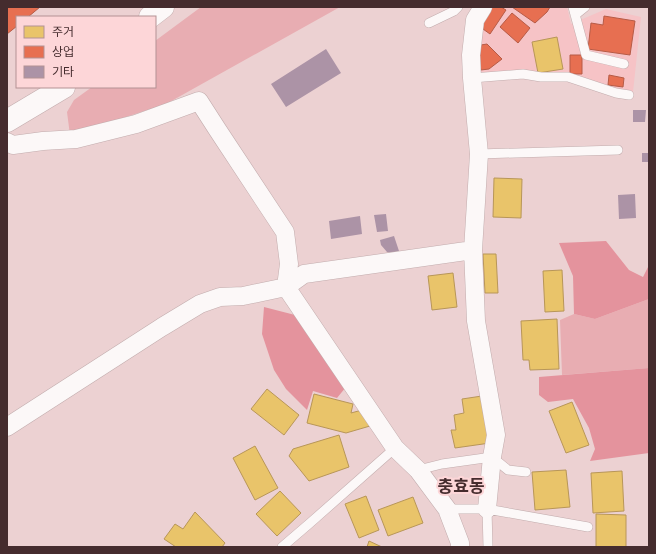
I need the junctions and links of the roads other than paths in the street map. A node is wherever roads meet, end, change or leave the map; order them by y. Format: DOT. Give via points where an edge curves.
graph roads {
  1 [pos="163,7"];
  2 [pos="458,7"];
  3 [pos="483,7"];
  4 [pos="585,7"];
  5 [pos="574,11"];
  6 [pos="151,16"];
  7 [pos="429,23"];
  8 [pos="624,64"];
  9 [pos="472,78"];
  10 [pos="62,88"];
  11 [pos="629,95"];
  12 [pos="7,121"];
  13 [pos="7,142"];
  14 [pos="618,150"];
  15 [pos="479,154"];
  16 [pos="473,250"];
  17 [pos="286,287"];
  18 [pos="7,427"];
  19 [pos="395,448"];
  20 [pos="492,457"];
  21 [pos="418,470"];
  22 [pos="526,472"];
  23 [pos="447,509"];
  24 [pos="487,510"];
  25 [pos="588,527"];
  26 [pos="282,547"];
  27 [pos="460,547"];
  28 [pos="488,547"];
  1 -- 6 [label="main road"];
  2 -- 7 [label="lane"];
  3 -- 9 [label="street" via="474,20"];
  4 -- 5 [label="lane"];
  5 -- 8 [label="lane" via="586,55"];
  9 -- 11 [label="lane" via="523,74 568,77"];
  9 -- 15 [label="street"];
  10 -- 12 [label="main road"];
  13 -- 17 [label="street" via="13,145 76,139 136,124 199,101 285,232 288,264"];
  14 -- 15 [label="lane"];
  15 -- 16 [label="street"];
  16 -- 17 [label="street" via="304,274"];
  16 -- 20 [label="street" via="476,321 496,435"];
  17 -- 18 [label="street" via="243,296 220,297 200,304"];
  17 -- 19 [label="street"];
  19 -- 21 [label="street"];
  19 -- 26 [label="lane"];
  20 -- 21 [label="lane"];
  20 -- 22 [label="lane" via="508,470"];
  20 -- 24 [label="street"];
  21 -- 23 [label="street"];
  23 -- 24 [label="lane"];
  23 -- 27 [label="street"];
  24 -- 25 [label="lane"];
  24 -- 28 [label="lane"];
}
